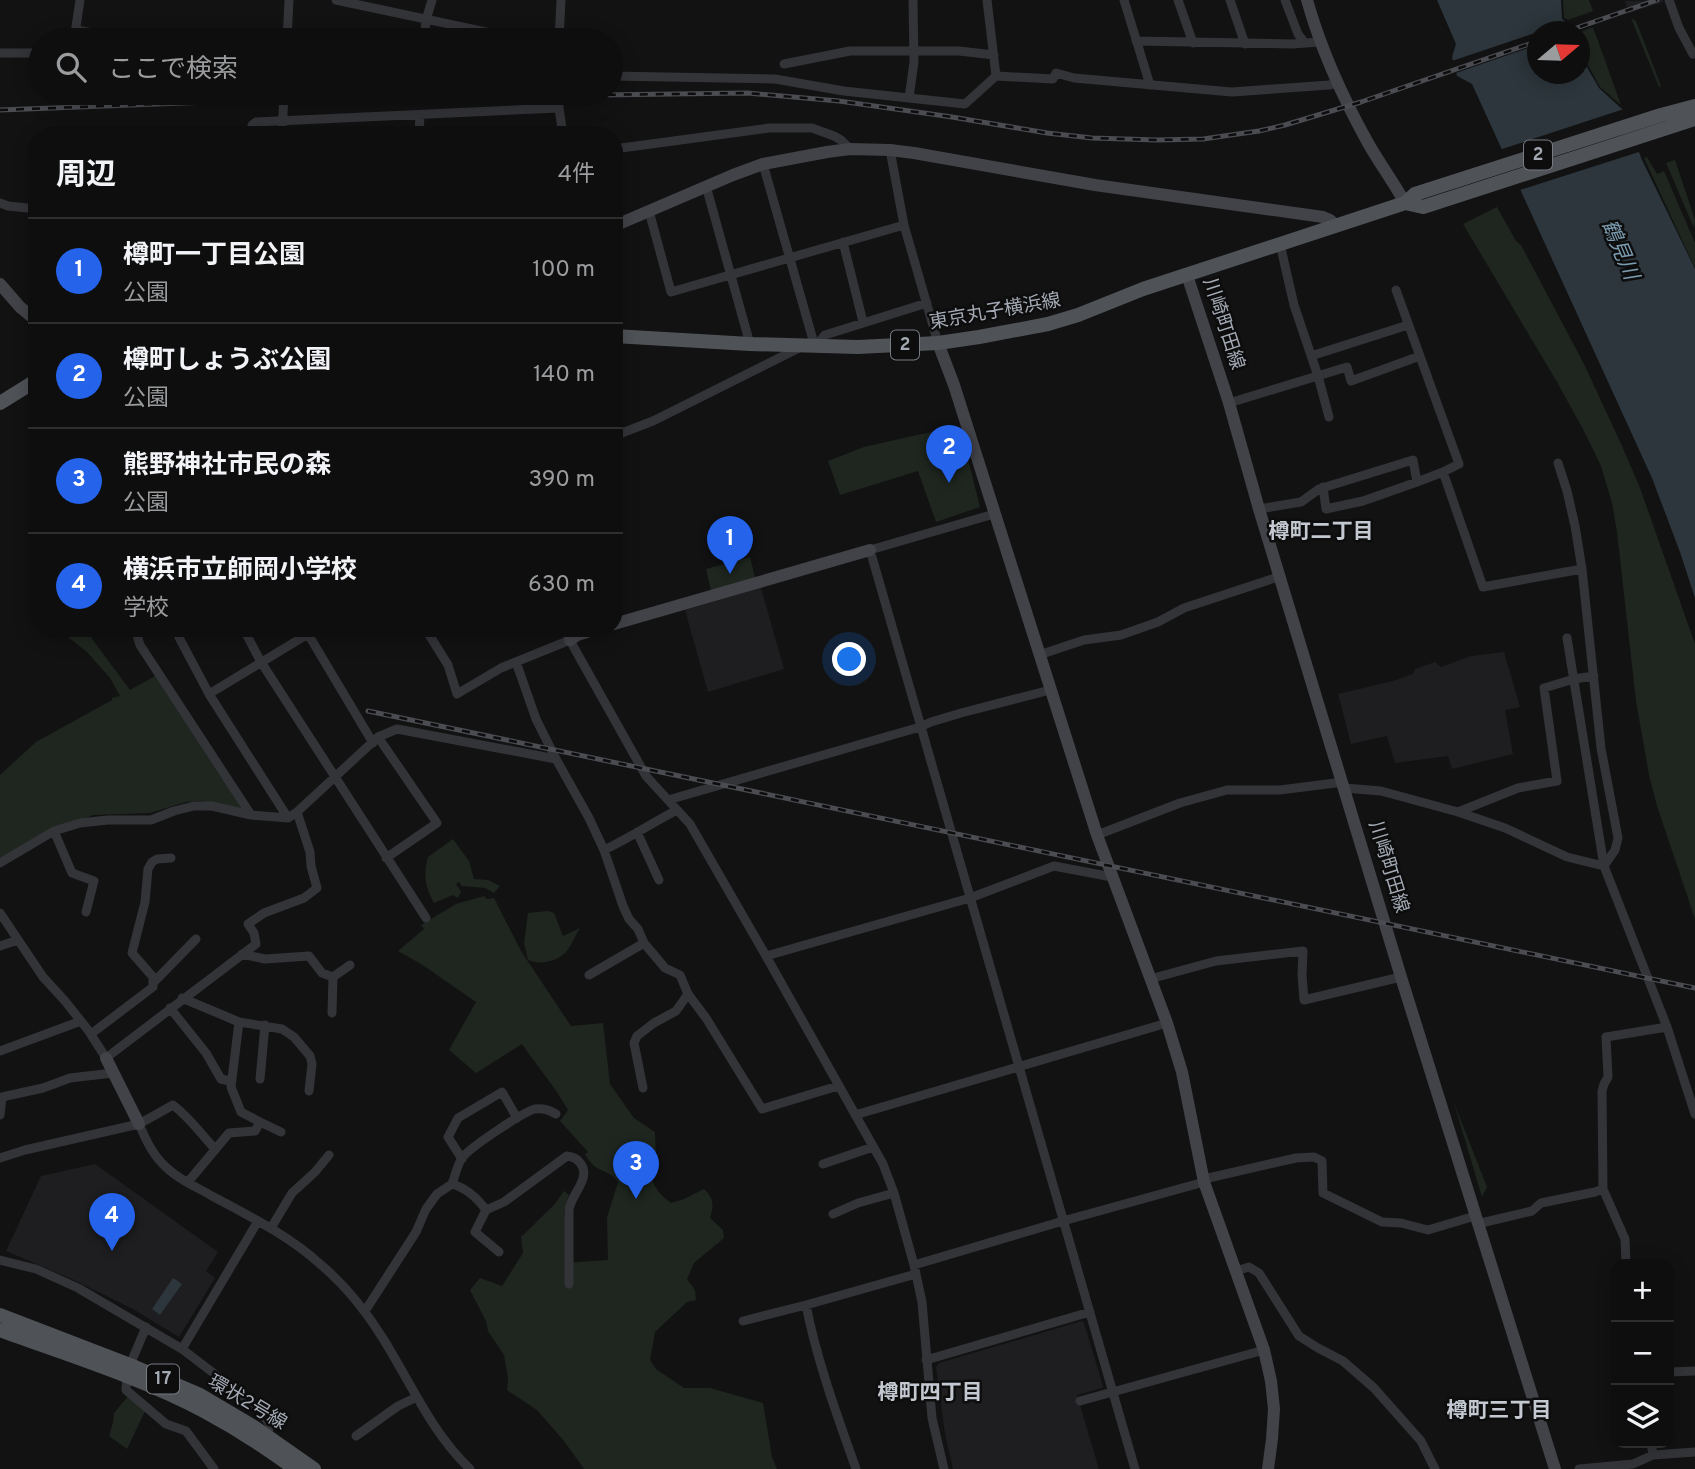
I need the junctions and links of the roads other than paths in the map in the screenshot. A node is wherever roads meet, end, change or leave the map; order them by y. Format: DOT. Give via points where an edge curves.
graph roads {
  1 [pos="80,0"];
  2 [pos="289,0"];
  3 [pos="336,0"];
  4 [pos="432,0"];
  5 [pos="561,0"];
  6 [pos="913,0"];
  7 [pos="987,0"];
  8 [pos="1124,0"];
  9 [pos="1178,0"];
  10 [pos="1230,0"];
  11 [pos="1285,0"];
  12 [pos="1307,0"];
  13 [pos="1669,0"];
  14 [pos="426,20"];
  15 [pos="76,28"];
  16 [pos="288,28"];
  17 [pos="425,28"];
  18 [pos="465,28"];
  19 [pos="560,28"];
  20 [pos="1136,41"];
  21 [pos="1304,42"];
  22 [pos="1320,42"];
  23 [pos="1193,43"];
  24 [pos="1245,44"];
  25 [pos="914,51"];
  26 [pos="0,53"];
  27 [pos="28,53"];
  28 [pos="1695,53"];
  29 [pos="994,55"];
  30 [pos="784,64"];
  31 [pos="623,76"];
  32 [pos="996,76"];
  33 [pos="1338,83"];
  34 [pos="1150,85"];
  35 [pos="909,98"];
  36 [pos="284,105"];
  37 [pos="1695,106"];
  38 [pos="559,108"];
  39 [pos="420,115"];
  40 [pos="1695,119"];
  41 [pos="283,121"];
  42 [pos="1664,122"];
  43 [pos="252,126"];
  44 [pos="283,126"];
  45 [pos="419,126"];
  46 [pos="562,126"];
  47 [pos="623,148"];
  48 [pos="850,149"];
  49 [pos="890,150"];
  50 [pos="763,164"];
  51 [pos="706,186"];
  52 [pos="1414,201"];
  53 [pos="0,203"];
  54 [pos="28,208"];
  55 [pos="649,211"];
  56 [pos="623,222"];
  57 [pos="904,225"];
  58 [pos="1336,226"];
  59 [pos="843,242"];
  60 [pos="1280,244"];
  61 [pos="789,258"];
  62 [pos="732,275"];
  63 [pos="1187,275"];
  64 [pos="0,284"];
  65 [pos="1396,290"];
  66 [pos="927,303"];
  67 [pos="28,314"];
  68 [pos="863,322"];
  69 [pos="1408,325"];
  70 [pos="623,337"];
  71 [pos="750,344"];
  72 [pos="938,344"];
  73 [pos="809,346"];
  74 [pos="1311,356"];
  75 [pos="1420,356"];
  76 [pos="1318,376"];
  77 [pos="28,386"];
  78 [pos="0,403"];
  79 [pos="1229,404"];
  80 [pos="1329,417"];
  81 [pos="623,433"];
  82 [pos="1558,463"];
  83 [pos="1443,472"];
  84 [pos="1417,482"];
  85 [pos="1324,487"];
  86 [pos="1259,509"];
  87 [pos="994,514"];
  88 [pos="870,550"];
  89 [pos="1582,569"];
  90 [pos="1281,576"];
  91 [pos="623,621"];
  92 [pos="138,637"];
  93 [pos="179,637"];
  94 [pos="248,637"];
  95 [pos="298,637"];
  96 [pos="311,637"];
  97 [pos="430,637"];
  98 [pos="562,637"];
  99 [pos="569,637"];
  100 [pos="1567,638"];
  101 [pos="1039,655"];
  102 [pos="261,662"];
  103 [pos="516,662"];
  104 [pos="1594,676"];
  105 [pos="1574,679"];
  106 [pos="1050,690"];
  107 [pos="209,694"];
  108 [pos="920,727"];
  109 [pos="375,740"];
  110 [pos="556,759"];
  111 [pos="335,778"];
  112 [pos="1344,785"];
  113 [pos="668,800"];
  114 [pos="677,810"];
  115 [pos="297,812"];
  116 [pos="1458,812"];
  117 [pos="251,815"];
  118 [pos="288,818"];
  119 [pos="54,831"];
  120 [pos="637,832"];
  121 [pos="1097,835"];
  122 [pos="604,850"];
  123 [pos="171,858"];
  124 [pos="386,858"];
  125 [pos="0,863"];
  126 [pos="1604,866"];
  127 [pos="1112,877"];
  128 [pos="659,880"];
  129 [pos="970,898"];
  130 [pos="86,912"];
  131 [pos="0,913"];
  132 [pos="426,918"];
  133 [pos="196,939"];
  134 [pos="18,940"];
  135 [pos="644,943"];
  136 [pos="0,946"];
  137 [pos="242,954"];
  138 [pos="766,956"];
  139 [pos="350,965"];
  140 [pos="589,975"];
  141 [pos="333,977"];
  142 [pos="1401,977"];
  143 [pos="1150,979"];
  144 [pos="153,983"];
  145 [pos="688,994"];
  146 [pos="182,998"];
  147 [pos="170,1007"];
  148 [pos="332,1013"];
  149 [pos="81,1021"];
  150 [pos="239,1022"];
  151 [pos="1167,1023"];
  152 [pos="265,1026"];
  153 [pos="1667,1027"];
  154 [pos="91,1034"];
  155 [pos="0,1051"];
  156 [pos="106,1058"];
  157 [pos="1019,1067"];
  158 [pos="113,1073"];
  159 [pos="260,1079"];
  160 [pos="230,1081"];
  161 [pos="838,1086"];
  162 [pos="643,1088"];
  163 [pos="309,1091"];
  164 [pos="556,1114"];
  165 [pos="1695,1114"];
  166 [pos="0,1115"];
  167 [pos="855,1115"];
  168 [pos="517,1118"];
  169 [pos="260,1122"];
  170 [pos="139,1124"];
  171 [pos="281,1132"];
  172 [pos="873,1147"];
  173 [pos="215,1149"];
  174 [pos="329,1155"];
  175 [pos="0,1157"];
  176 [pos="462,1158"];
  177 [pos="823,1164"];
  178 [pos="1204,1180"];
  179 [pos="188,1182"];
  180 [pos="452,1184"];
  181 [pos="1603,1189"];
  182 [pos="894,1193"];
  183 [pos="486,1210"];
  184 [pos="833,1214"];
  185 [pos="1476,1220"];
  186 [pos="258,1221"];
  187 [pos="1063,1221"];
  188 [pos="271,1228"];
  189 [pos="499,1252"];
  190 [pos="1626,1259"];
  191 [pos="0,1260"];
  192 [pos="915,1270"];
  193 [pos="1236,1271"];
  194 [pos="569,1284"];
  195 [pos="806,1305"];
  196 [pos="365,1311"];
  197 [pos="1090,1312"];
  198 [pos="0,1315"];
  199 [pos="743,1321"];
  200 [pos="146,1327"];
  201 [pos="0,1330"];
  202 [pos="183,1349"];
  203 [pos="1264,1349"];
  204 [pos="926,1360"];
  205 [pos="128,1370"];
  206 [pos="1674,1371"];
  207 [pos="1695,1371"];
  208 [pos="1112,1392"];
  209 [pos="417,1396"];
  210 [pos="1080,1401"];
  211 [pos="267,1436"];
  212 [pos="356,1436"];
  213 [pos="1652,1448"];
  214 [pos="270,1452"];
  215 [pos="1695,1452"];
  216 [pos="1653,1455"];
  217 [pos="214,1469"];
  218 [pos="295,1469"];
  219 [pos="314,1469"];
  220 [pos="470,1469"];
  221 [pos="856,1469"];
  222 [pos="944,1469"];
  223 [pos="1135,1469"];
  224 [pos="1268,1469"];
  225 [pos="1435,1469"];
  226 [pos="1555,1469"];
  227 [pos="1579,1469"];
  1 -- 15 [label="street"];
  2 -- 16 [label="street"];
  3 -- 14 [label="street"];
  4 -- 14 [label="street"];
  5 -- 19 [label="street"];
  6 -- 25 [label="street"];
  7 -- 29 [label="street"];
  8 -- 20 [label="street"];
  9 -- 23 [label="street"];
  10 -- 24 [label="street"];
  11 -- 21 [label="street"];
  12 -- 22 [label="street"];
  13 -- 28 [label="street"];
  14 -- 17 [label="street"];
  14 -- 18 [label="street"];
  20 -- 23 [label="street"];
  20 -- 34 [label="street"];
  21 -- 22 [label="street"];
  21 -- 24 [label="street"];
  22 -- 33 [label="street"];
  23 -- 24 [label="street"];
  25 -- 29 [label="street"];
  25 -- 30 [label="street" via="850,51"];
  25 -- 35 [label="street"];
  26 -- 27 [label="street"];
  29 -- 32 [label="street"];
  31 -- 35 [label="street" via="775,79"];
  32 -- 34 [label="street" via="1053,79 1056,73"];
  32 -- 35 [label="street" via="965,104"];
  33 -- 34 [label="street" via="1232,92"];
  33 -- 52 [label="street" via="1370,146"];
  36 -- 41 [label="street"];
  37 -- 42 [label="main road, 東京丸子横浜線 / 2"];
  38 -- 39 [label="street"];
  38 -- 46 [label="street"];
  39 -- 41 [label="street"];
  39 -- 45 [label="street"];
  40 -- 42 [label="main road, 東京丸子横浜線 / 2"];
  41 -- 43 [label="street" via="256,121"];
  41 -- 44 [label="street"];
  42 -- 52 [label="main road, 東京丸子横浜線 / 2"];
  47 -- 48 [label="street" via="769,128 812,128 834,136"];
  48 -- 49 [label="street"];
  48 -- 50 [label="street"];
  49 -- 57 [label="street"];
  49 -- 58 [label="street" via="1323,217"];
  50 -- 51 [label="street"];
  50 -- 61 [label="street"];
  51 -- 55 [label="street"];
  51 -- 62 [label="street"];
  52 -- 58 [label="main road, 東京丸子横浜線 / 2"];
  53 -- 54 [label="street"];
  55 -- 56 [label="street"];
  55 -- 62 [label="street" via="671,292"];
  57 -- 59 [label="street"];
  57 -- 66 [label="street"];
  58 -- 60 [label="main road, 東京丸子横浜線 / 2"];
  59 -- 61 [label="street"];
  59 -- 68 [label="street"];
  60 -- 63 [label="main road, 東京丸子横浜線 / 2"];
  60 -- 74 [label="street"];
  61 -- 62 [label="street"];
  61 -- 73 [label="street"];
  62 -- 71 [label="street"];
  63 -- 72 [label="main road, 東京丸子横浜線 / 2" via="1078,316"];
  63 -- 79 [label="street, 川崎町田線"];
  64 -- 67 [label="street"];
  65 -- 69 [label="street"];
  66 -- 68 [label="street"];
  66 -- 72 [label="street"];
  68 -- 73 [label="street" via="825,335"];
  69 -- 74 [label="street"];
  69 -- 75 [label="street"];
  70 -- 71 [label="main road, 東京丸子横浜線 / 2"];
  71 -- 73 [label="main road, 東京丸子横浜線 / 2"];
  72 -- 73 [label="main road, 東京丸子横浜線 / 2"];
  72 -- 87 [label="street"];
  73 -- 81 [label="street"];
  74 -- 76 [label="street"];
  75 -- 76 [label="street" via="1351,381 1347,367"];
  75 -- 83 [label="street" via="1459,464"];
  76 -- 79 [label="street"];
  76 -- 80 [label="street"];
  77 -- 78 [label="main road"];
  79 -- 86 [label="street, 川崎町田線"];
  82 -- 89 [label="street" via="1571,504"];
  83 -- 84 [label="street"];
  83 -- 89 [label="street" via="1483,587"];
  84 -- 85 [label="street" via="1413,460"];
  84 -- 85 [label="street" via="1326,509"];
  85 -- 86 [label="street" via="1301,502"];
  86 -- 90 [label="street, 川崎町田線"];
  87 -- 88 [label="street"];
  87 -- 101 [label="street"];
  88 -- 91 [label="street"];
  88 -- 108 [label="street"];
  89 -- 104 [label="street"];
  90 -- 101 [label="street" via="1184,608 1121,635 1084,640"];
  90 -- 112 [label="street, 川崎町田線"];
  92 -- 117 [label="street"];
  93 -- 107 [label="street"];
  94 -- 102 [label="street"];
  95 -- 102 [label="street"];
  96 -- 109 [label="street"];
  97 -- 103 [label="street" via="457,694"];
  98 -- 103 [label="street"];
  99 -- 113 [label="street" via="646,776"];
  100 -- 105 [label="street"];
  101 -- 106 [label="street"];
  102 -- 107 [label="street"];
  102 -- 111 [label="street"];
  103 -- 110 [label="street"];
  104 -- 105 [label="street"];
  104 -- 126 [label="street" via="1601,748 1618,838"];
  105 -- 116 [label="street" via="1544,688 1558,781 1518,788"];
  105 -- 126 [label="street"];
  106 -- 108 [label="street"];
  106 -- 121 [label="street"];
  107 -- 118 [label="street"];
  108 -- 113 [label="street"];
  108 -- 129 [label="street"];
  109 -- 110 [label="street" via="397,729"];
  109 -- 111 [label="street"];
  109 -- 124 [label="street" via="437,823"];
  110 -- 122 [label="street"];
  111 -- 115 [label="street"];
  111 -- 124 [label="street"];
  112 -- 116 [label="street"];
  112 -- 121 [label="street" via="1227,790"];
  112 -- 142 [label="street, 川崎町田線"];
  113 -- 114 [label="street"];
  114 -- 120 [label="street"];
  114 -- 138 [label="street" via="690,824"];
  115 -- 118 [label="street"];
  115 -- 137 [label="street" via="317,888 248,924 256,944"];
  116 -- 126 [label="street"];
  117 -- 118 [label="street"];
  117 -- 119 [label="street" via="194,806 151,820 80,823"];
  119 -- 125 [label="street"];
  119 -- 130 [label="street" via="72,873 94,881"];
  120 -- 122 [label="street"];
  120 -- 128 [label="street"];
  121 -- 127 [label="street"];
  122 -- 135 [label="street" via="623,906"];
  123 -- 144 [label="street" via="157,859 148,869 132,953"];
  124 -- 132 [label="street"];
  126 -- 153 [label="street"];
  127 -- 129 [label="street" via="1054,866"];
  127 -- 143 [label="street"];
  129 -- 138 [label="street"];
  129 -- 157 [label="street"];
  131 -- 134 [label="street"];
  133 -- 144 [label="street"];
  134 -- 136 [label="street"];
  134 -- 149 [label="street"];
  135 -- 140 [label="street"];
  135 -- 145 [label="street" via="665,968 680,975"];
  137 -- 141 [label="street" via="265,959 309,956 323,973"];
  137 -- 146 [label="street"];
  138 -- 161 [label="street"];
  139 -- 141 [label="street"];
  141 -- 148 [label="street"];
  142 -- 143 [label="street" via="1304,1000 1304,951 1216,961"];
  142 -- 185 [label="street, 川崎町田線"];
  143 -- 151 [label="street"];
  144 -- 154 [label="street"];
  145 -- 161 [label="street" via="762,1109"];
  145 -- 162 [label="street" via="676,1011 637,1035 634,1043"];
  146 -- 147 [label="street"];
  146 -- 150 [label="street"];
  147 -- 156 [label="street"];
  147 -- 160 [label="street" via="221,1079"];
  149 -- 154 [label="street"];
  149 -- 155 [label="street"];
  150 -- 152 [label="street"];
  150 -- 160 [label="street"];
  151 -- 157 [label="street"];
  151 -- 178 [label="street"];
  152 -- 159 [label="street"];
  152 -- 163 [label="street" via="294,1037 310,1056"];
  153 -- 165 [label="street"];
  153 -- 181 [label="street" via="1606,1037"];
  154 -- 156 [label="street"];
  156 -- 158 [label="street"];
  157 -- 167 [label="street"];
  157 -- 187 [label="street"];
  158 -- 166 [label="street" via="71,1078 2,1097"];
  158 -- 170 [label="street"];
  160 -- 169 [label="street" via="242,1112"];
  161 -- 167 [label="street"];
  164 -- 168 [label="street" via="534,1109"];
  167 -- 172 [label="street"];
  168 -- 176 [label="street"];
  168 -- 176 [label="street" via="502,1092 458,1118 449,1137"];
  169 -- 171 [label="street"];
  169 -- 173 [label="street" via="255,1131 229,1133"];
  170 -- 173 [label="street" via="173,1105"];
  170 -- 175 [label="street"];
  170 -- 179 [label="street" via="149,1147 166,1168"];
  172 -- 177 [label="street"];
  172 -- 182 [label="street"];
  173 -- 179 [label="street"];
  174 -- 188 [label="street" via="292,1194"];
  176 -- 180 [label="street"];
  178 -- 185 [label="street" via="1314,1157 1322,1161 1322,1193 1382,1222 1428,1230"];
  178 -- 187 [label="street"];
  178 -- 193 [label="street"];
  179 -- 186 [label="street"];
  180 -- 183 [label="street"];
  180 -- 196 [label="street" via="426,1209"];
  181 -- 185 [label="street" via="1541,1203 1532,1212"];
  181 -- 190 [label="street" via="1625,1239"];
  182 -- 184 [label="street"];
  182 -- 192 [label="street"];
  183 -- 189 [label="street" via="475,1232"];
  183 -- 194 [label="street" via="567,1156 580,1161 584,1179 569,1210"];
  185 -- 226 [label="street, 川崎町田線"];
  186 -- 188 [label="street"];
  186 -- 202 [label="street"];
  187 -- 192 [label="street"];
  187 -- 197 [label="street"];
  188 -- 196 [label="street" via="321,1264"];
  191 -- 200 [label="street" via="36,1269 78,1288"];
  192 -- 195 [label="street"];
  192 -- 204 [label="street"];
  193 -- 203 [label="street"];
  193 -- 225 [label="street" via="1249,1266 1259,1273 1299,1336 1343,1361 1374,1388 1421,1441"];
  195 -- 199 [label="street"];
  195 -- 221 [label="street"];
  196 -- 209 [label="street"];
  197 -- 204 [label="street"];
  197 -- 208 [label="street"];
  198 -- 205 [label="main road, 環状2号線 / 17"];
  200 -- 202 [label="street"];
  200 -- 205 [label="street"];
  201 -- 205 [label="main road, 環状2号線 / 17"];
  202 -- 211 [label="street" via="260,1411 270,1425"];
  203 -- 208 [label="street"];
  203 -- 224 [label="street" via="1274,1409"];
  204 -- 222 [label="street" via="932,1418"];
  205 -- 211 [label="main road, 環状2号線 / 17" via="200,1395"];
  205 -- 214 [label="main road, 環状2号線 / 17"];
  205 -- 217 [label="street" via="126,1390 166,1424 186,1431"];
  206 -- 207 [label="street"];
  208 -- 210 [label="street"];
  208 -- 223 [label="street"];
  209 -- 212 [label="street"];
  209 -- 220 [label="street" via="439,1434"];
  211 -- 214 [label="street"];
  211 -- 219 [label="main road, 環状2号線 / 17"];
  213 -- 216 [label="street"];
  214 -- 218 [label="main road, 環状2号線 / 17"];
  215 -- 216 [label="street"];
  216 -- 227 [label="street" via="1633,1464"];
}
